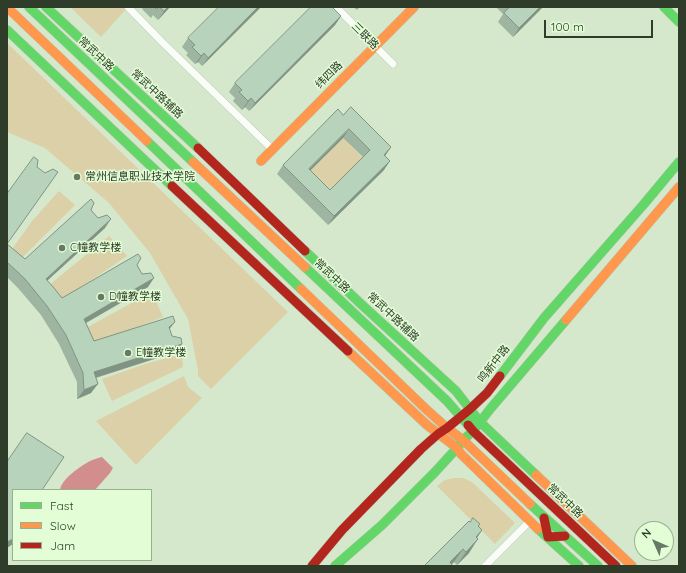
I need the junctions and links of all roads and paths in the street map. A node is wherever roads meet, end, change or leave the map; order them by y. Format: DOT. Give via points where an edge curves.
graph roads {
  1 [pos="29,7"];
  2 [pos="46,7"];
  3 [pos="128,7"];
  4 [pos="336,7"];
  5 [pos="414,7"];
  6 [pos="664,7"];
  7 [pos="11,11"];
  8 [pos="679,22"];
  9 [pos="7,30"];
  10 [pos="375,46"];
  11 [pos="393,64"];
  12 [pos="272,150"];
  13 [pos="261,161"];
  14 [pos="679,162"];
  15 [pos="679,187"];
  16 [pos="470,409"];
  17 [pos="461,417"];
  18 [pos="480,422"];
  19 [pos="447,428"];
  20 [pos="473,431"];
  21 [pos="438,434"];
  22 [pos="463,440"];
  23 [pos="457,448"];
  24 [pos="471,448"];
  25 [pos="544,518"];
  26 [pos="530,521"];
  27 [pos="564,536"];
  28 [pos="548,537"];
  29 [pos="312,566"];
  30 [pos="335,566"];
  31 [pos="485,566"];
  32 [pos="579,566"];
  33 [pos="598,566"];
  34 [pos="616,566"];
  35 [pos="632,566"];
  1 -- 17 [label="main road, 常武中路"];
  2 -- 16 [label="main road, 常武中路辅路" via="456,391"];
  3 -- 12 [label="street"];
  4 -- 10 [label="street, 三联路"];
  5 -- 10 [label="main road, 纬四路"];
  6 -- 8 [label="main road"];
  7 -- 19 [label="main road"];
  9 -- 21 [label="main road"];
  10 -- 11 [label="street, 三联路"];
  10 -- 12 [label="main road, 纬四路"];
  12 -- 13 [label="main road, 纬四路"];
  14 -- 16 [label="main road, 鸣新中路" via="544,318 487,393"];
  15 -- 18 [label="main road"];
  16 -- 17 [label="main road, 鸣新中路"];
  16 -- 18 [label="main road, 常武中路辅路"];
  16 -- 20 [label="main road"];
  17 -- 19 [label="main road, 鸣新中路"];
  17 -- 20 [label="main road, 常武中路"];
  18 -- 20 [label="main road"];
  18 -- 35 [label="main road, 常武中路辅路"];
  19 -- 21 [label="main road, 鸣新中路"];
  19 -- 22 [label="main road"];
  20 -- 22 [label="main road"];
  20 -- 34 [label="main road, 常武中路"];
  21 -- 23 [label="main road"];
  21 -- 29 [label="main road, 鸣新中路" via="342,530"];
  22 -- 23 [label="main road"];
  22 -- 24 [label="main road"];
  23 -- 24 [label="main road"];
  23 -- 26 [label="main road"];
  23 -- 30 [label="main road" via="382,525"];
  24 -- 25 [label="main road"];
  25 -- 27 [label="main road"];
  25 -- 28 [label="main road"];
  26 -- 28 [label="main road"];
  26 -- 31 [label="street"];
  27 -- 28 [label="main road"];
  27 -- 33 [label="main road"];
  28 -- 32 [label="main road"];
}
